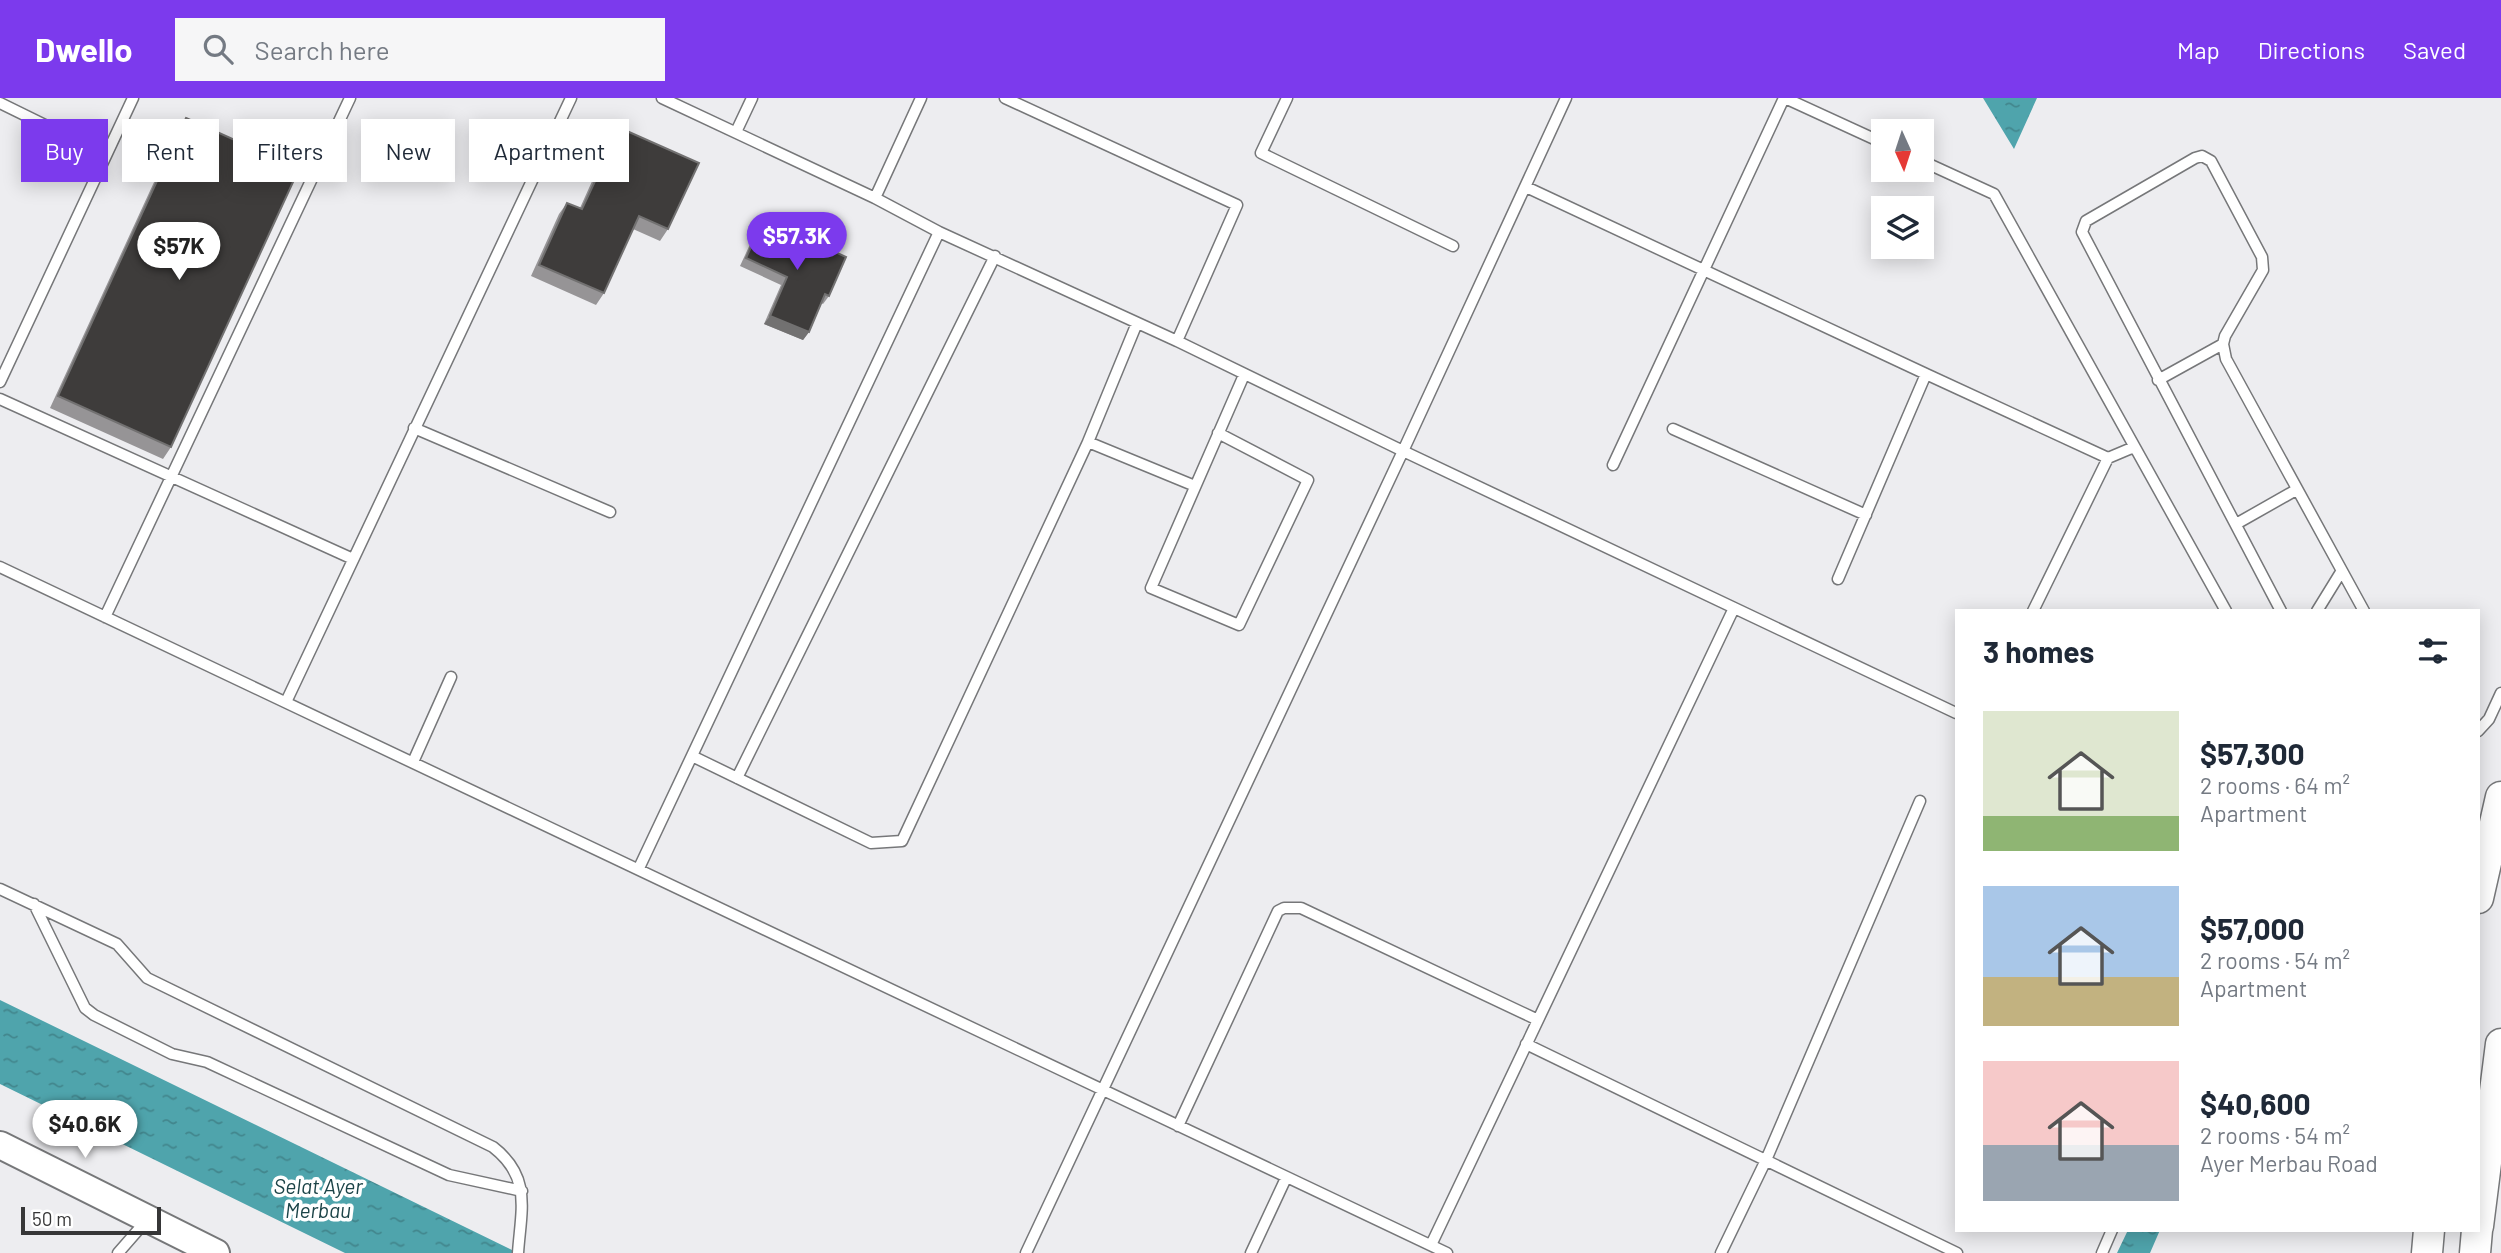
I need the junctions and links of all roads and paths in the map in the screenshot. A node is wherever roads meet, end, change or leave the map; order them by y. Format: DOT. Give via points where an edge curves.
graph roads {
  1 [pos="133,98"];
  2 [pos="350,98"];
  3 [pos="571,98"];
  4 [pos="662,98"];
  5 [pos="752,98"];
  6 [pos="921,98"];
  7 [pos="1005,98"];
  8 [pos="1287,98"];
  9 [pos="1566,98"];
  10 [pos="1785,98"];
  11 [pos="0,103"];
  12 [pos="33,119"];
  13 [pos="736,132"];
  14 [pos="1871,137"];
  15 [pos="108,151"];
  16 [pos="1934,166"];
  17 [pos="93,182"];
  18 [pos="1526,187"];
  19 [pos="875,198"];
  20 [pos="939,232"];
  21 [pos="1453,246"];
  22 [pos="995,256"];
  23 [pos="1705,269"];
  24 [pos="1137,323"];
  25 [pos="1177,341"];
  26 [pos="2223,344"];
  27 [pos="1926,374"];
  28 [pos="1244,375"];
  29 [pos="2158,380"];
  30 [pos="0,382"];
  31 [pos="0,399"];
  32 [pos="414,428"];
  33 [pos="1673,429"];
  34 [pos="1218,433"];
  35 [pos="1088,442"];
  36 [pos="2134,447"];
  37 [pos="1403,451"];
  38 [pos="2108,458"];
  39 [pos="1613,465"];
  40 [pos="170,476"];
  41 [pos="1195,486"];
  42 [pos="2296,490"];
  43 [pos="610,512"];
  44 [pos="1866,515"];
  45 [pos="2236,524"];
  46 [pos="353,559"];
  47 [pos="0,567"];
  48 [pos="2341,572"];
  49 [pos="1838,579"];
  50 [pos="1734,608"];
  51 [pos="2034,609"];
  52 [pos="2224,609"];
  53 [pos="2280,609"];
  54 [pos="2318,609"];
  55 [pos="2363,609"];
  56 [pos="105,617"];
  57 [pos="451,677"];
  58 [pos="2501,693"];
  59 [pos="286,702"];
  60 [pos="1955,713"];
  61 [pos="2480,729"];
  62 [pos="692,756"];
  63 [pos="414,762"];
  64 [pos="737,778"];
  65 [pos="2501,797"];
  66 [pos="1920,801"];
  67 [pos="639,868"];
  68 [pos="0,889"];
  69 [pos="2480,889"];
  70 [pos="34,904"];
  71 [pos="1538,1020"];
  72 [pos="1526,1044"];
  73 [pos="2501,1044"];
  74 [pos="1103,1090"];
  75 [pos="2493,1106"];
  76 [pos="1178,1126"];
  77 [pos="0,1145"];
  78 [pos="1766,1160"];
  79 [pos="1286,1178"];
  80 [pos="522,1191"];
  81 [pos="2480,1212"];
  82 [pos="148,1218"];
  83 [pos="2111,1232"];
  84 [pos="2430,1232"];
  85 [pos="2478,1232"];
  86 [pos="1431,1245"];
  87 [pos="118,1253"];
  88 [pos="216,1253"];
  89 [pos="518,1253"];
  90 [pos="1026,1253"];
  91 [pos="1251,1253"];
  92 [pos="1447,1253"];
  93 [pos="1721,1253"];
  94 [pos="1957,1253"];
  95 [pos="2102,1253"];
  96 [pos="2427,1253"];
  97 [pos="2475,1253"];
  1 -- 15 [label="lane"];
  2 -- 40 [label="lane"];
  3 -- 32 [label="lane"];
  4 -- 13 [label="lane"];
  5 -- 13 [label="lane"];
  6 -- 19 [label="lane"];
  7 -- 25 [label="lane" via="1237,205"];
  8 -- 21 [label="lane" via="1261,153"];
  9 -- 18 [label="lane"];
  10 -- 14 [label="lane"];
  10 -- 23 [label="lane"];
  11 -- 12 [label="lane"];
  13 -- 19 [label="lane"];
  16 -- 36 [label="lane" via="1994,194"];
  17 -- 30 [label="lane"];
  18 -- 23 [label="lane"];
  18 -- 37 [label="lane"];
  19 -- 20 [label="lane"];
  20 -- 22 [label="lane"];
  20 -- 62 [label="lane"];
  22 -- 24 [label="lane"];
  22 -- 64 [label="lane"];
  23 -- 27 [label="lane"];
  23 -- 39 [label="lane"];
  24 -- 25 [label="lane"];
  24 -- 35 [label="lane"];
  25 -- 28 [label="lane"];
  26 -- 29 [label="lane"];
  26 -- 29 [label="lane" via="2263,264 2211,161 2203,156 2083,226 2084,240"];
  26 -- 42 [label="lane" via="2226,359"];
  27 -- 38 [label="lane"];
  27 -- 44 [label="lane"];
  28 -- 34 [label="lane"];
  28 -- 37 [label="lane"];
  29 -- 45 [label="lane"];
  31 -- 40 [label="lane"];
  32 -- 43 [label="lane"];
  32 -- 46 [label="lane"];
  33 -- 44 [label="lane"];
  34 -- 41 [label="lane"];
  34 -- 41 [label="lane" via="1308,480 1239,625 1151,588"];
  35 -- 41 [label="lane"];
  35 -- 64 [label="lane" via="902,841 871,843"];
  36 -- 38 [label="lane"];
  36 -- 52 [label="lane"];
  37 -- 50 [label="lane"];
  37 -- 74 [label="lane"];
  38 -- 51 [label="lane"];
  40 -- 46 [label="lane"];
  40 -- 56 [label="lane"];
  42 -- 45 [label="lane"];
  42 -- 48 [label="lane"];
  44 -- 49 [label="lane"];
  45 -- 53 [label="lane"];
  46 -- 59 [label="lane"];
  47 -- 56 [label="lane"];
  48 -- 54 [label="lane"];
  48 -- 55 [label="lane"];
  50 -- 60 [label="lane"];
  50 -- 71 [label="lane"];
  56 -- 59 [label="lane"];
  57 -- 63 [label="lane"];
  58 -- 61 [label="lane"];
  59 -- 63 [label="lane"];
  62 -- 64 [label="lane"];
  62 -- 67 [label="lane"];
  63 -- 67 [label="lane"];
  65 -- 69 [label="main road"];
  66 -- 78 [label="lane"];
  67 -- 74 [label="lane"];
  68 -- 70 [label="lane"];
  70 -- 80 [label="lane" via="117,944 147,978 493,1147 508,1158"];
  70 -- 80 [label="lane" via="85,1008 94,1015 173,1054 207,1062 449,1175"];
  71 -- 72 [label="lane"];
  71 -- 76 [label="lane" via="1301,908 1284,908 1278,911"];
  72 -- 78 [label="lane"];
  72 -- 86 [label="lane"];
  73 -- 75 [label="main road"];
  74 -- 76 [label="lane"];
  74 -- 90 [label="lane"];
  75 -- 81 [label="main road"];
  76 -- 79 [label="lane"];
  77 -- 82 [label="street"];
  78 -- 93 [label="lane"];
  78 -- 94 [label="lane"];
  79 -- 86 [label="lane"];
  79 -- 91 [label="lane"];
  80 -- 89 [label="lane"];
  82 -- 87 [label="lane"];
  82 -- 88 [label="street"];
  83 -- 95 [label="lane"];
  84 -- 96 [label="main road"];
  85 -- 97 [label="main road"];
  86 -- 92 [label="lane"];
}
